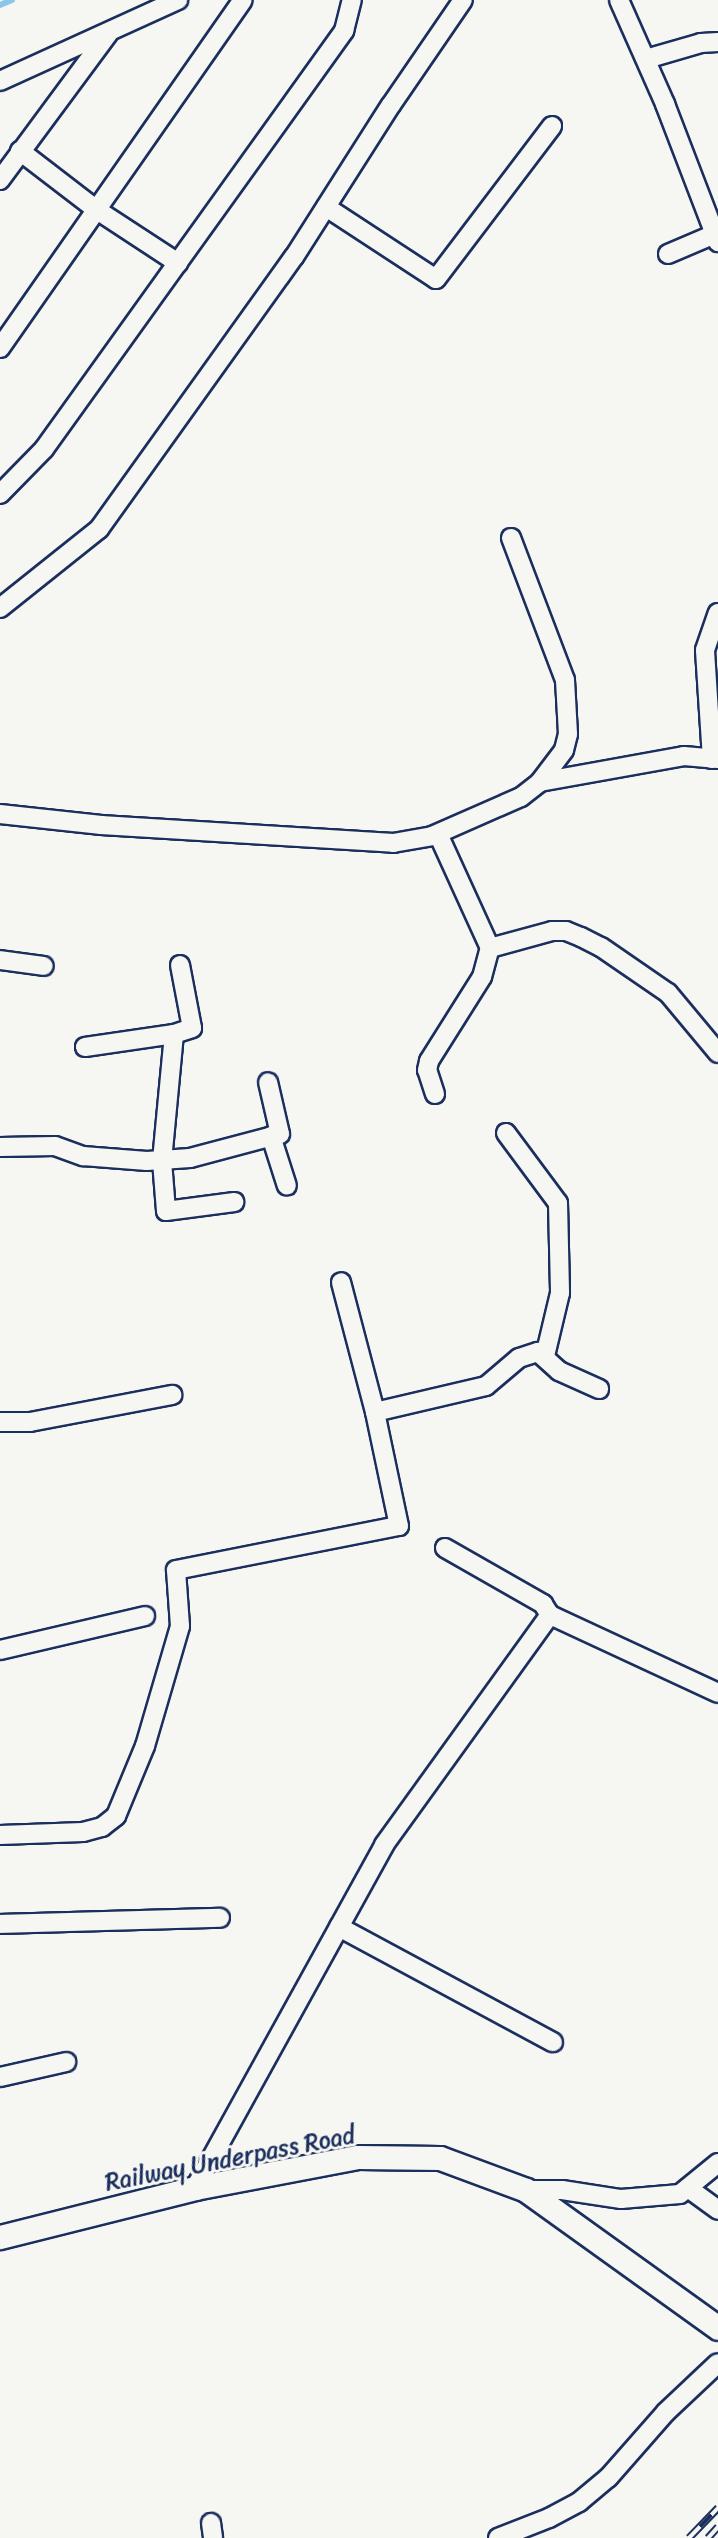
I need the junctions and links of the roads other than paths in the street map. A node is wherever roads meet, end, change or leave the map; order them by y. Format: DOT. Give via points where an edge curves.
graph roads {
  1 [pos="178,0"];
  2 [pos="243,0"];
  3 [pos="352,0"];
  4 [pos="463,0"];
  5 [pos="619,0"];
  6 [pos="110,31"];
  7 [pos="718,42"];
  8 [pos="646,59"];
  9 [pos="0,81"];
  10 [pos="552,126"];
  11 [pos="20,151"];
  12 [pos="0,180"];
  13 [pos="326,208"];
  14 [pos="97,210"];
  15 [pos="717,238"];
  16 [pos="668,254"];
  17 [pos="177,263"];
  18 [pos="0,348"];
  19 [pos="0,494"];
  20 [pos="511,538"];
  21 [pos="0,608"];
  22 [pos="718,613"];
  23 [pos="715,759"];
  24 [pos="540,782"];
  25 [pos="0,814"];
  26 [pos="438,834"];
  27 [pos="490,948"];
  28 [pos="0,960"];
  29 [pos="180,965"];
  30 [pos="44,966"];
  31 [pos="174,1034"];
  32 [pos="85,1047"];
  33 [pos="718,1053"];
  34 [pos="268,1082"];
  35 [pos="435,1094"];
  36 [pos="506,1133"];
  37 [pos="271,1136"];
  38 [pos="0,1147"];
  39 [pos="162,1161"];
  40 [pos="287,1186"];
  41 [pos="234,1202"];
  42 [pos="341,1282"];
  43 [pos="545,1356"];
  44 [pos="599,1388"];
  45 [pos="172,1395"];
  46 [pos="375,1412"];
  47 [pos="0,1422"];
  48 [pos="445,1548"];
  49 [pos="550,1615"];
  50 [pos="145,1616"];
  51 [pos="0,1650"];
  52 [pos="718,1693"];
  53 [pos="0,1835"];
  54 [pos="220,1918"];
  55 [pos="0,1924"];
  56 [pos="339,1927"];
  57 [pos="553,2042"];
  58 [pos="66,2062"];
  59 [pos="0,2077"];
  60 [pos="718,2163"];
  61 [pos="195,2188"];
  62 [pos="688,2188"];
  63 [pos="530,2193"];
  64 [pos="718,2210"];
  65 [pos="0,2237"];
  66 [pos="718,2328"];
  67 [pos="718,2363"];
  68 [pos="498,2538"];
  1 -- 6 [label="street"];
  2 -- 14 [label="street"];
  3 -- 17 [label="street" via="344,31"];
  4 -- 13 [label="street"];
  5 -- 8 [label="street"];
  6 -- 9 [label="street"];
  6 -- 11 [label="street"];
  7 -- 8 [label="street"];
  8 -- 15 [label="street"];
  10 -- 13 [label="street" via="436,279"];
  11 -- 12 [label="street"];
  11 -- 14 [label="street"];
  13 -- 21 [label="street" via="99,529"];
  14 -- 17 [label="street"];
  14 -- 18 [label="street"];
  15 -- 16 [label="street"];
  17 -- 19 [label="street" via="44,449"];
  20 -- 24 [label="street" via="565,680 568,734 564,750"];
  22 -- 23 [label="street" via="705,650"];
  23 -- 24 [label="street" via="684,756"];
  24 -- 26 [label="street" via="512,802"];
  25 -- 26 [label="street" via="101,825 393,843"];
  26 -- 27 [label="street"];
  27 -- 33 [label="street" via="552,931 581,937 668,993"];
  27 -- 35 [label="street" via="482,977 429,1060 427,1070"];
  28 -- 30 [label="street"];
  29 -- 31 [label="street" via="192,1028"];
  31 -- 32 [label="street"];
  31 -- 39 [label="street"];
  34 -- 37 [label="street" via="280,1134"];
  36 -- 43 [label="street" via="558,1203 560,1293"];
  37 -- 39 [label="street"];
  37 -- 40 [label="street"];
  38 -- 39 [label="street" via="55,1146 90,1157"];
  39 -- 41 [label="street" via="166,1211"];
  42 -- 46 [label="street"];
  43 -- 44 [label="street" via="559,1371"];
  43 -- 46 [label="street" via="538,1352 519,1358 486,1386"];
  45 -- 47 [label="street" via="30,1422"];
  46 -- 53 [label="street" via="399,1527 176,1570 180,1626 145,1746 116,1816 102,1827 83,1832"];
  48 -- 49 [label="street" via="543,1604"];
  49 -- 52 [label="street"];
  49 -- 56 [label="street" via="384,1845"];
  50 -- 51 [label="street"];
  54 -- 55 [label="street"];
  56 -- 57 [label="street"];
  56 -- 61 [label="street"];
  58 -- 59 [label="street"];
  60 -- 62 [label="street"];
  61 -- 63 [label="street, Railway Underpass Road" via="358,2157 440,2158"];
  61 -- 65 [label="street, Railway Underpass Road"];
  62 -- 63 [label="street" via="680,2194 621,2199 562,2190"];
  62 -- 64 [label="street"];
  63 -- 66 [label="street, Railway Underpass Road"];
  67 -- 68 [label="street" via="666,2412 608,2478 579,2502"];
}
